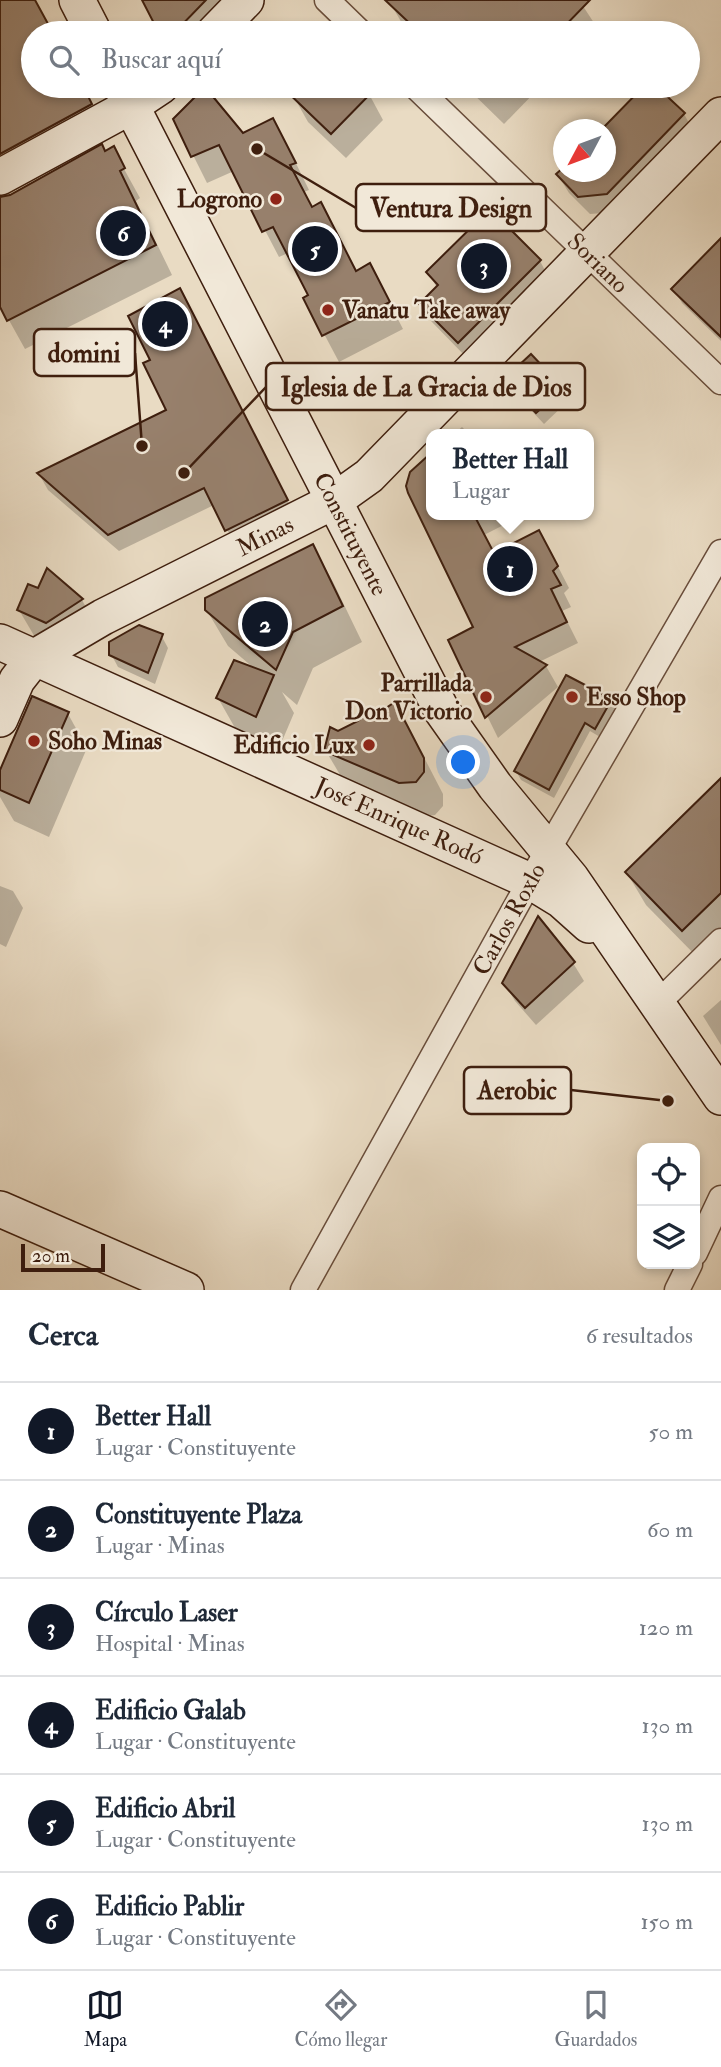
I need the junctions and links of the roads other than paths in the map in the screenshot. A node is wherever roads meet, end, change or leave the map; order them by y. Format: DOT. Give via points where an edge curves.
graph roads {
  1 [pos="77,0"];
  2 [pos="246,0"];
  3 [pos="327,0"];
  4 [pos="88,21"];
  5 [pos="226,21"];
  6 [pos="349,21"];
  7 [pos="123,98"];
  8 [pos="127,98"];
  9 [pos="427,98"];
  10 [pos="721,115"];
  11 [pos="0,177"];
  12 [pos="587,253"];
  13 [pos="721,382"];
  14 [pos="334,501"];
  15 [pos="721,552"];
  16 [pos="0,642"];
  17 [pos="35,657"];
  18 [pos="0,719"];
  19 [pos="548,850"];
  20 [pos="530,881"];
  21 [pos="721,941"];
  22 [pos="623,955"];
  23 [pos="657,1004"];
  24 [pos="721,1097"];
  25 [pos="721,1198"];
  26 [pos="0,1209"];
  27 [pos="700,1242"];
  28 [pos="688,1269"];
  29 [pos="186,1290"];
  30 [pos="303,1290"];
  31 [pos="677,1290"];
  1 -- 4 [label="street"];
  2 -- 5 [label="street"];
  3 -- 6 [label="street"];
  7 -- 11 [label="street"];
  8 -- 14 [label="street, Constituyente"];
  9 -- 12 [label="street, Soriano"];
  10 -- 12 [label="street, Minas"];
  12 -- 13 [label="street, Soriano"];
  12 -- 14 [label="street, Minas" via="369,476"];
  14 -- 17 [label="street, Minas" via="103,617"];
  14 -- 19 [label="street, Constituyente" via="442,711"];
  15 -- 19 [label="street, Carlos Roxlo"];
  16 -- 17 [label="street, José Enrique Rodó"];
  17 -- 18 [label="street, Minas" via="17,680"];
  17 -- 20 [label="street, José Enrique Rodó"];
  19 -- 20 [label="street, Carlos Roxlo"];
  19 -- 22 [label="street, Constituyente"];
  20 -- 22 [label="street, Constituyente" via="561,900"];
  20 -- 30 [label="street, Carlos Roxlo"];
  21 -- 23 [label="street"];
  22 -- 23 [label="street, Constituyente"];
  23 -- 24 [label="street, Constituyente"];
  25 -- 27 [label="street"];
  26 -- 29 [label="street"];
  28 -- 31 [label="street"];
}
